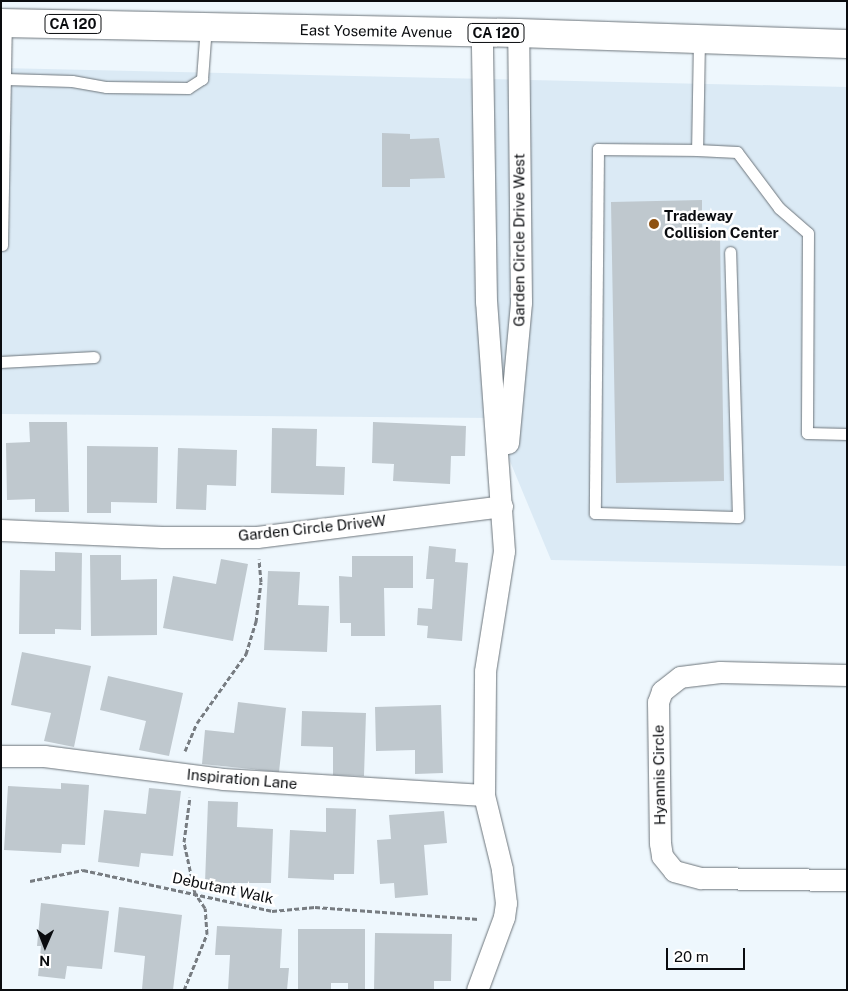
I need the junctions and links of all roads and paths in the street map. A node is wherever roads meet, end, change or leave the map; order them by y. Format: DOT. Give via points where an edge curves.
graph roads {
  1 [pos="3,23"];
  2 [pos="206,26"];
  3 [pos="518,33"];
  4 [pos="482,34"];
  5 [pos="699,39"];
  6 [pos="847,44"];
  7 [pos="6,78"];
  8 [pos="697,150"];
  9 [pos="2,245"];
  10 [pos="730,252"];
  11 [pos="94,357"];
  12 [pos="1,362"];
  13 [pos="847,434"];
  14 [pos="502,506"];
  15 [pos="1,530"];
  16 [pos="257,537"];
  17 [pos="847,675"];
  18 [pos="1,756"];
  19 [pos="186,774"];
  20 [pos="484,795"];
  21 [pos="847,880"];
  22 [pos="30,881"];
  23 [pos="195,893"];
  24 [pos="504,917"];
  25 [pos="184,990"];
  26 [pos="477,990"];
  1 -- 2 [label="main road, East Yosemite Avenue / CA 120"];
  1 -- 7 [label="lane"];
  2 -- 4 [label="main road, East Yosemite Avenue / CA 120"];
  2 -- 7 [label="lane" via="202,79 188,88 106,87 72,81"];
  3 -- 4 [label="main road, East Yosemite Avenue / CA 120"];
  3 -- 5 [label="main road, East Yosemite Avenue / CA 120"];
  3 -- 14 [label="street, Garden Circle Drive West" via="521,302"];
  4 -- 14 [label="street, Garden Circle Drive West" via="486,302"];
  5 -- 6 [label="main road, East Yosemite Avenue / CA 120"];
  5 -- 8 [label="lane"];
  7 -- 9 [label="lane"];
  8 -- 10 [label="lane" via="598,149 594,513 738,517"];
  8 -- 13 [label="lane" via="737,152 779,208 808,233 807,433"];
  11 -- 12 [label="lane"];
  14 -- 16 [label="street, Garden Circle DriveW"];
  14 -- 20 [label="street, Garden Circle Drive West" via="504,551 485,671"];
  15 -- 16 [label="street, Garden Circle DriveW" via="162,537"];
  16 -- 19 [label="path" via="261,582 256,622 246,654 197,723"];
  17 -- 21 [label="street, Hyannis Circle" via="720,672 680,677 662,691 658,702 660,843 662,856 674,871 701,878"];
  18 -- 19 [label="street, Inspiration Lane" via="44,756"];
  19 -- 20 [label="street, Inspiration Lane"];
  19 -- 23 [label="path" via="184,842"];
  20 -- 24 [label="street, Garden Circle Drive West" via="502,869"];
  22 -- 23 [label="path, Debutant Walk" via="82,870"];
  23 -- 24 [label="path, Debutant Walk" via="272,912 315,907 368,913 417,913 446,919"];
  23 -- 25 [label="path" via="205,908 207,934"];
  24 -- 26 [label="street, Garden Circle Drive West"];
}
